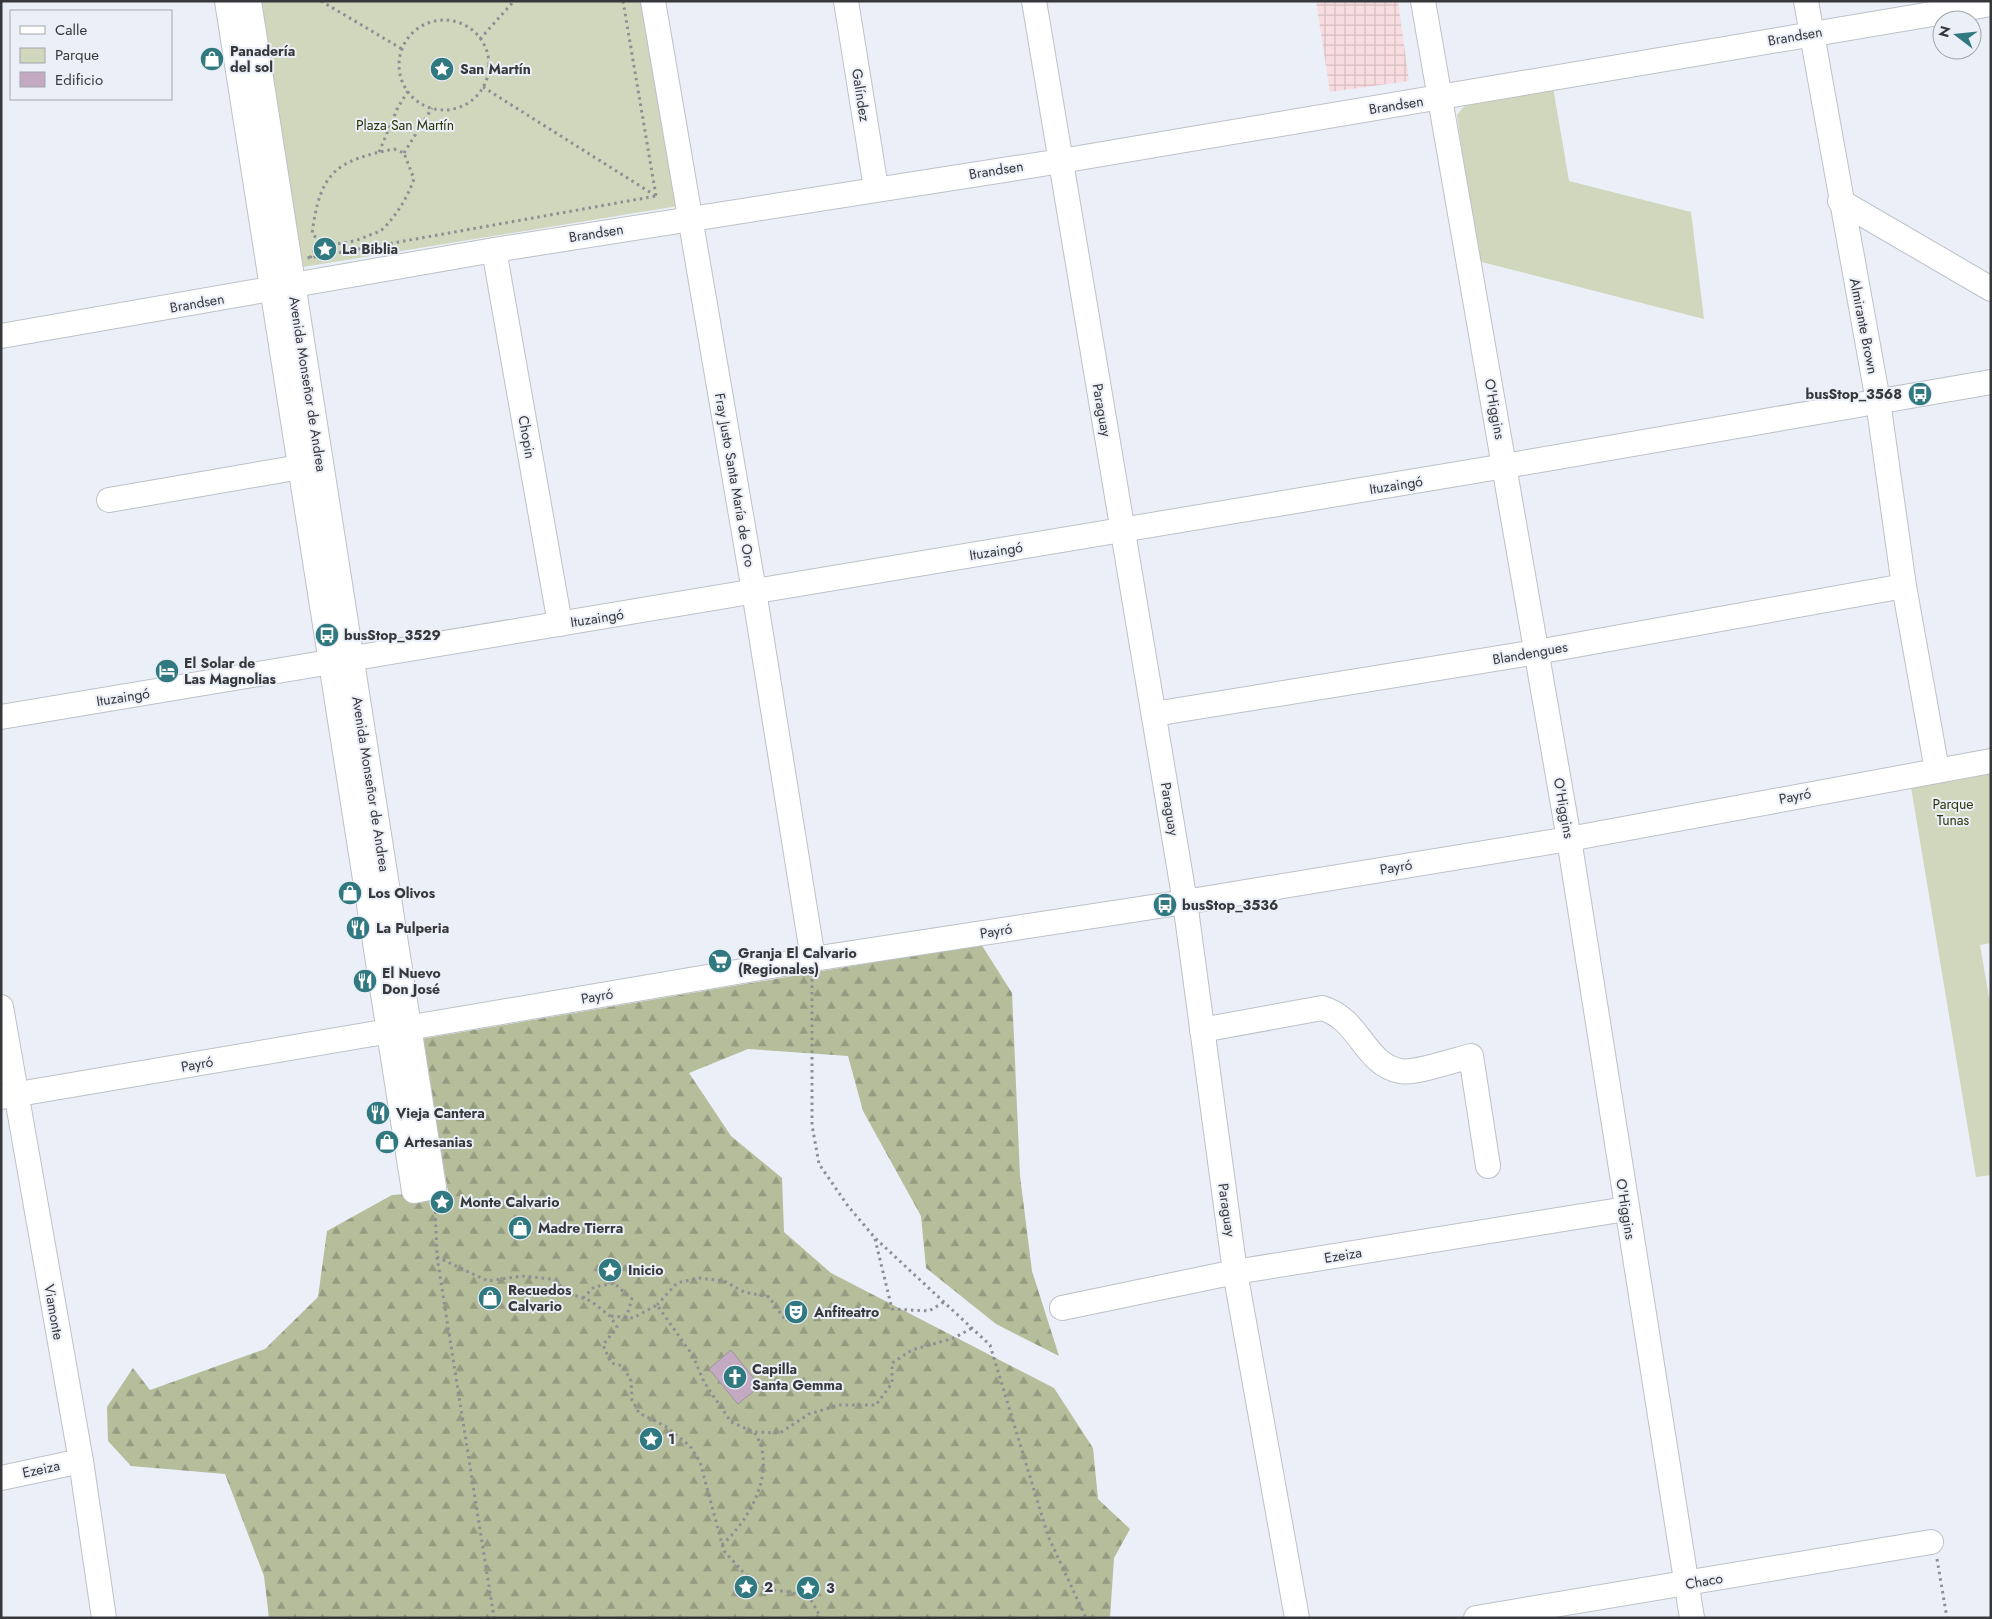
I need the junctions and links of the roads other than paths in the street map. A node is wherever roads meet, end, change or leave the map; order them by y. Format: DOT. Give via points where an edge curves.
graph roads {
  1 [pos="227,1"];
  2 [pos="248,1"];
  3 [pos="653,1"];
  4 [pos="846,1"];
  5 [pos="1034,1"];
  6 [pos="1423,1"];
  7 [pos="1806,1"];
  8 [pos="1991,4"];
  9 [pos="1812,33"];
  10 [pos="1441,98"];
  11 [pos="1060,160"];
  12 [pos="876,188"];
  13 [pos="1840,201"];
  14 [pos="691,217"];
  15 [pos="494,250"];
  16 [pos="282,288"];
  17 [pos="1991,289"];
  18 [pos="1,336"];
  19 [pos="1991,382"];
  20 [pos="1878,401"];
  21 [pos="1505,466"];
  22 [pos="300,467"];
  23 [pos="109,500"];
  24 [pos="1123,530"];
  25 [pos="1904,586"];
  26 [pos="754,591"];
  27 [pos="560,624"];
  28 [pos="1537,652"];
  29 [pos="341,661"];
  30 [pos="1154,714"];
  31 [pos="1,717"];
  32 [pos="1991,761"];
  33 [pos="1937,770"];
  34 [pos="1569,839"];
  35 [pos="1185,902"];
  36 [pos="813,959"];
  37 [pos="1,1007"];
  38 [pos="400,1030"];
  39 [pos="1202,1030"];
  40 [pos="8,1096"];
  41 [pos="1488,1166"];
  42 [pos="434,1187"];
  43 [pos="1626,1209"];
  44 [pos="1235,1272"];
  45 [pos="1062,1308"];
  46 [pos="81,1461"];
  47 [pos="1,1478"];
  48 [pos="1931,1542"];
  49 [pos="1687,1583"];
  50 [pos="1503,1616"];
  51 [pos="104,1618"];
  52 [pos="1297,1618"];
  53 [pos="1476,1618"];
  54 [pos="1692,1618"];
  1 -- 16 [label="street, Avenida Monseñor de Andrea"];
  2 -- 16 [label="street, Avenida Monseñor de Andrea"];
  3 -- 14 [label="street, Fray Justo Santa María de Oro"];
  4 -- 12 [label="street, Galíndez"];
  5 -- 11 [label="street, Paraguay"];
  6 -- 10 [label="street, O'Higgins"];
  7 -- 9 [label="street, Almirante Brown"];
  8 -- 9 [label="street, Brandsen"];
  9 -- 10 [label="street, Brandsen"];
  9 -- 13 [label="street, Almirante Brown"];
  10 -- 11 [label="street, Brandsen"];
  10 -- 21 [label="street, O'Higgins"];
  11 -- 12 [label="street, Brandsen"];
  11 -- 24 [label="street, Paraguay"];
  12 -- 14 [label="street, Brandsen"];
  13 -- 17 [label="street"];
  13 -- 20 [label="street, Almirante Brown"];
  14 -- 15 [label="street, Brandsen"];
  14 -- 26 [label="street, Fray Justo Santa María de Oro"];
  15 -- 16 [label="street, Brandsen"];
  15 -- 27 [label="street, Chopin"];
  16 -- 18 [label="street, Brandsen"];
  16 -- 22 [label="street, Avenida Monseñor de Andrea"];
  16 -- 29 [label="street, Avenida Monseñor de Andrea"];
  19 -- 20 [label="street, Ituzaingó"];
  20 -- 21 [label="street, Ituzaingó"];
  20 -- 25 [label="street, Almirante Brown"];
  21 -- 24 [label="street, Ituzaingó"];
  21 -- 28 [label="street, O'Higgins"];
  22 -- 23 [label="street"];
  22 -- 29 [label="street, Avenida Monseñor de Andrea"];
  24 -- 26 [label="street, Ituzaingó"];
  24 -- 30 [label="street, Paraguay"];
  25 -- 28 [label="street, Blandengues"];
  25 -- 33 [label="street, Almirante Brown"];
  26 -- 27 [label="street, Ituzaingó"];
  26 -- 36 [label="street, Fray Justo Santa María de Oro"];
  27 -- 29 [label="street, Ituzaingó"];
  28 -- 30 [label="street, Blandengues"];
  28 -- 34 [label="street, O'Higgins"];
  29 -- 31 [label="street, Ituzaingó"];
  29 -- 38 [label="street, Avenida Monseñor de Andrea"];
  30 -- 35 [label="street, Paraguay"];
  32 -- 33 [label="street, Payró"];
  33 -- 34 [label="street, Payró"];
  34 -- 35 [label="street, Payró"];
  34 -- 43 [label="street, O'Higgins"];
  35 -- 36 [label="street, Payró"];
  35 -- 39 [label="street, Paraguay"];
  36 -- 38 [label="street, Payró"];
  37 -- 40 [label="street, Viamonte"];
  38 -- 40 [label="street, Payró"];
  38 -- 42 [label="street, Avenida Monseñor de Andrea" via="414,1190"];
  39 -- 41 [label="street" via="1322,1008 1335,1012 1347,1022 1382,1065 1402,1071 1471,1056"];
  39 -- 44 [label="street, Paraguay"];
  40 -- 46 [label="street, Viamonte"];
  43 -- 44 [label="street, Ezeiza"];
  43 -- 49 [label="street, O'Higgins"];
  44 -- 45 [label="street, Ezeiza"];
  44 -- 52 [label="street, Paraguay"];
  46 -- 47 [label="street, Ezeiza"];
  46 -- 51 [label="street, Viamonte"];
  48 -- 49 [label="street, Chaco"];
  49 -- 50 [label="street, Chaco"];
  49 -- 54 [label="street, O'Higgins"];
  50 -- 53 [label="street, Chaco"];
}
